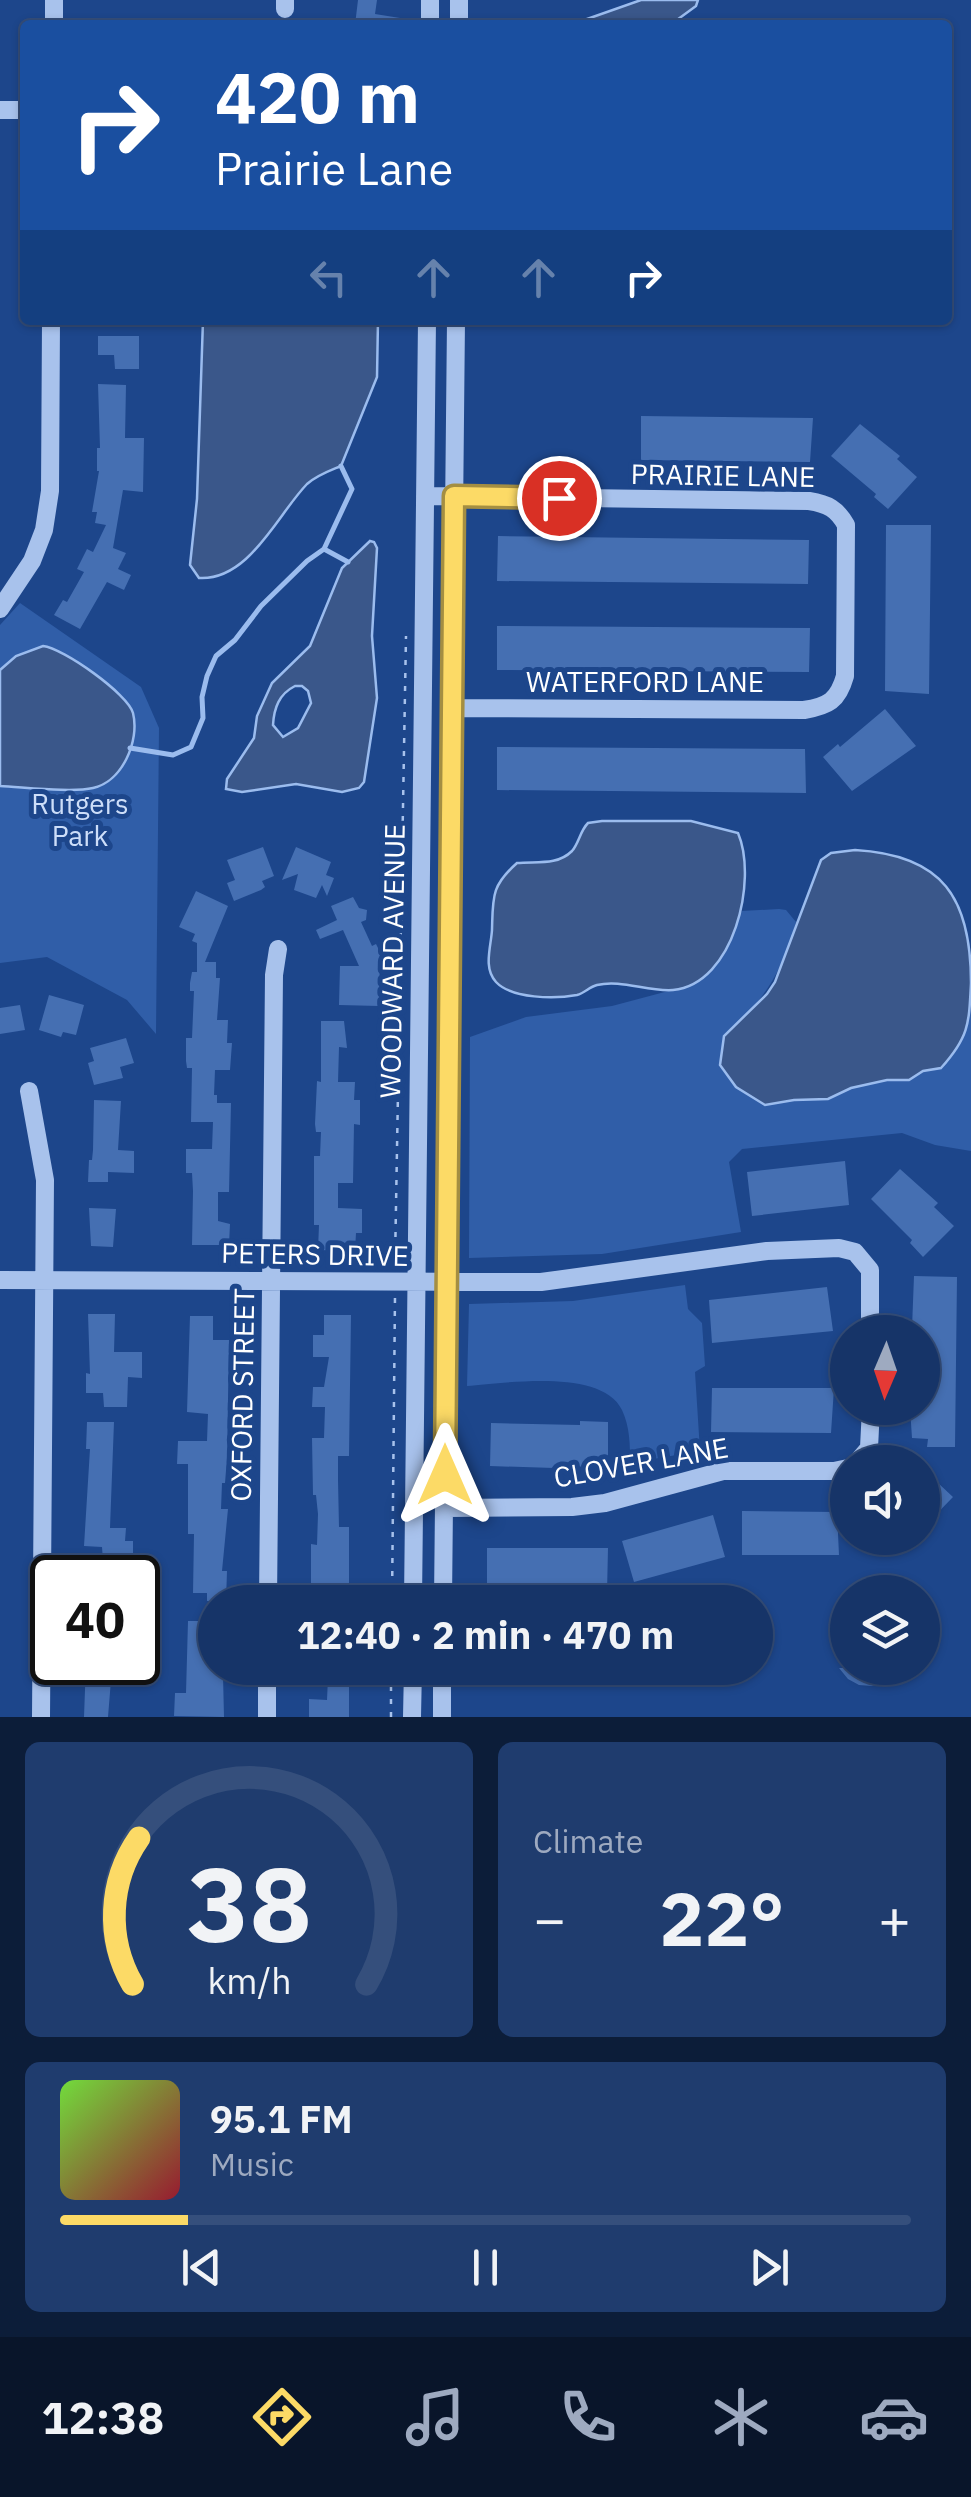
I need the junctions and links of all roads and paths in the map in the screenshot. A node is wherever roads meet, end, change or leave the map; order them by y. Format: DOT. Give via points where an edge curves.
graph roads {
  1 [pos="52,325"];
  2 [pos="427,325"];
  3 [pos="456,325"];
  4 [pos="425,496"];
  5 [pos="454,496"];
  6 [pos="0,609"];
  7 [pos="406,632"];
  8 [pos="836,699"];
  9 [pos="452,708"];
  10 [pos="278,949"];
  11 [pos="29,1091"];
  12 [pos="395,1260"];
  13 [pos="0,1280"];
  14 [pos="46,1280"];
  15 [pos="271,1280"];
  16 [pos="416,1282"];
  17 [pos="445,1283"];
  18 [pos="394,1301"];
  19 [pos="870,1315"];
  20 [pos="830,1465"];
  21 [pos="444,1508"];
  22 [pos="268,1585"];
  23 [pos="392,1585"];
  24 [pos="414,1585"];
  25 [pos="443,1585"];
  26 [pos="267,1685"];
  27 [pos="391,1685"];
  28 [pos="413,1685"];
  29 [pos="442,1685"];
  30 [pos="41,1717"];
  31 [pos="267,1717"];
  32 [pos="390,1717"];
  33 [pos="412,1717"];
  34 [pos="442,1717"];
  1 -- 6 [label="street" via="44,530 32,562"];
  2 -- 4 [label="street, WOODWARD AVENUE"];
  3 -- 5 [label="street, WOODWARD AVENUE"];
  4 -- 5 [label="street, PRAIRIE LANE"];
  4 -- 16 [label="street, WOODWARD AVENUE"];
  5 -- 8 [label="street, PRAIRIE LANE" via="826,504 846,525 848,560 845,676"];
  5 -- 9 [label="street, WOODWARD AVENUE"];
  7 -- 12 [label="path"];
  8 -- 9 [label="street, WATERFORD LANE" via="804,710"];
  9 -- 17 [label="street, WOODWARD AVENUE"];
  10 -- 15 [label="street, OXFORD STREET"];
  11 -- 14 [label="street" via="46,1180"];
  13 -- 14 [label="street, PETERS DRIVE"];
  14 -- 15 [label="street, PETERS DRIVE"];
  14 -- 30 [label="street"];
  15 -- 16 [label="street, PETERS DRIVE"];
  15 -- 22 [label="street, OXFORD STREET"];
  16 -- 17 [label="street, PETERS DRIVE"];
  16 -- 24 [label="street, WOODWARD AVENUE"];
  17 -- 19 [label="street, PETERS DRIVE" via="575,1279 839,1248 855,1252 870,1270"];
  17 -- 21 [label="street, WOODWARD AVENUE"];
  18 -- 23 [label="path"];
  20 -- 21 [label="street, CLOVER LANE" via="723,1471 572,1508"];
  21 -- 25 [label="street, WOODWARD AVENUE"];
  26 -- 31 [label="street"];
  27 -- 32 [label="path"];
  28 -- 33 [label="street"];
  29 -- 34 [label="street"];
}
